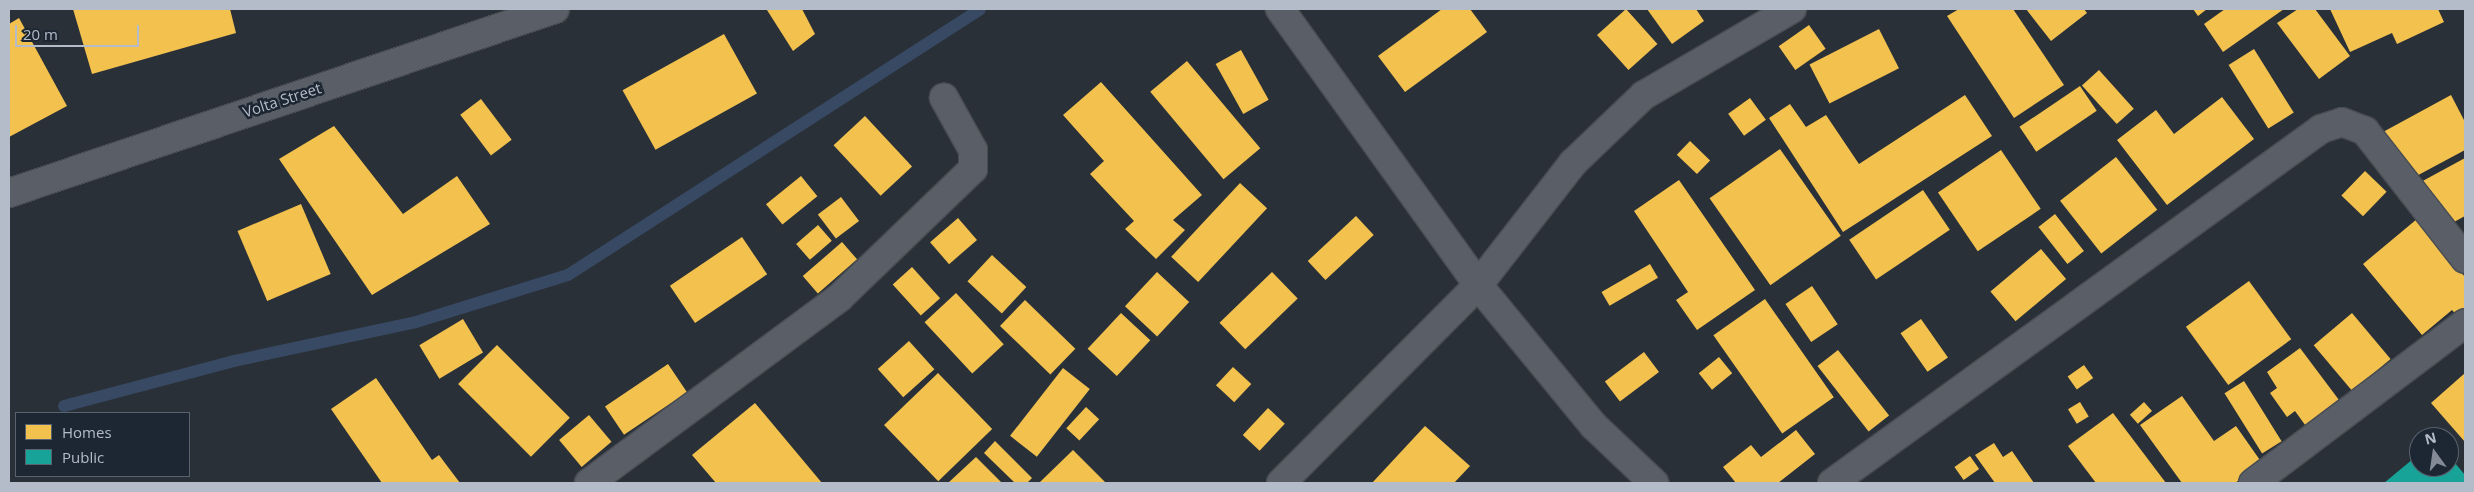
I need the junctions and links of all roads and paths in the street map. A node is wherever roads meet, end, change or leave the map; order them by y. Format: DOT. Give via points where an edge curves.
graph roads {
  1 [pos="555,9"];
  2 [pos="1280,9"];
  3 [pos="1792,9"];
  4 [pos="944,98"];
  5 [pos="9,193"];
  6 [pos="2465,259"];
  7 [pos="1478,285"];
  8 [pos="2465,323"];
  9 [pos="589,483"];
  10 [pos="1281,483"];
  11 [pos="1654,483"];
  12 [pos="1832,483"];
  13 [pos="2253,483"];
  1 -- 5 [label="street, Volta Street"];
  2 -- 7 [label="street"];
  3 -- 7 [label="street" via="1644,95 1572,163"];
  4 -- 9 [label="street" via="973,150 973,169 839,298"];
  6 -- 12 [label="street" via="2365,131 2342,122 2321,129"];
  7 -- 10 [label="street"];
  7 -- 11 [label="street" via="1594,426"];
  8 -- 13 [label="street"];
}
